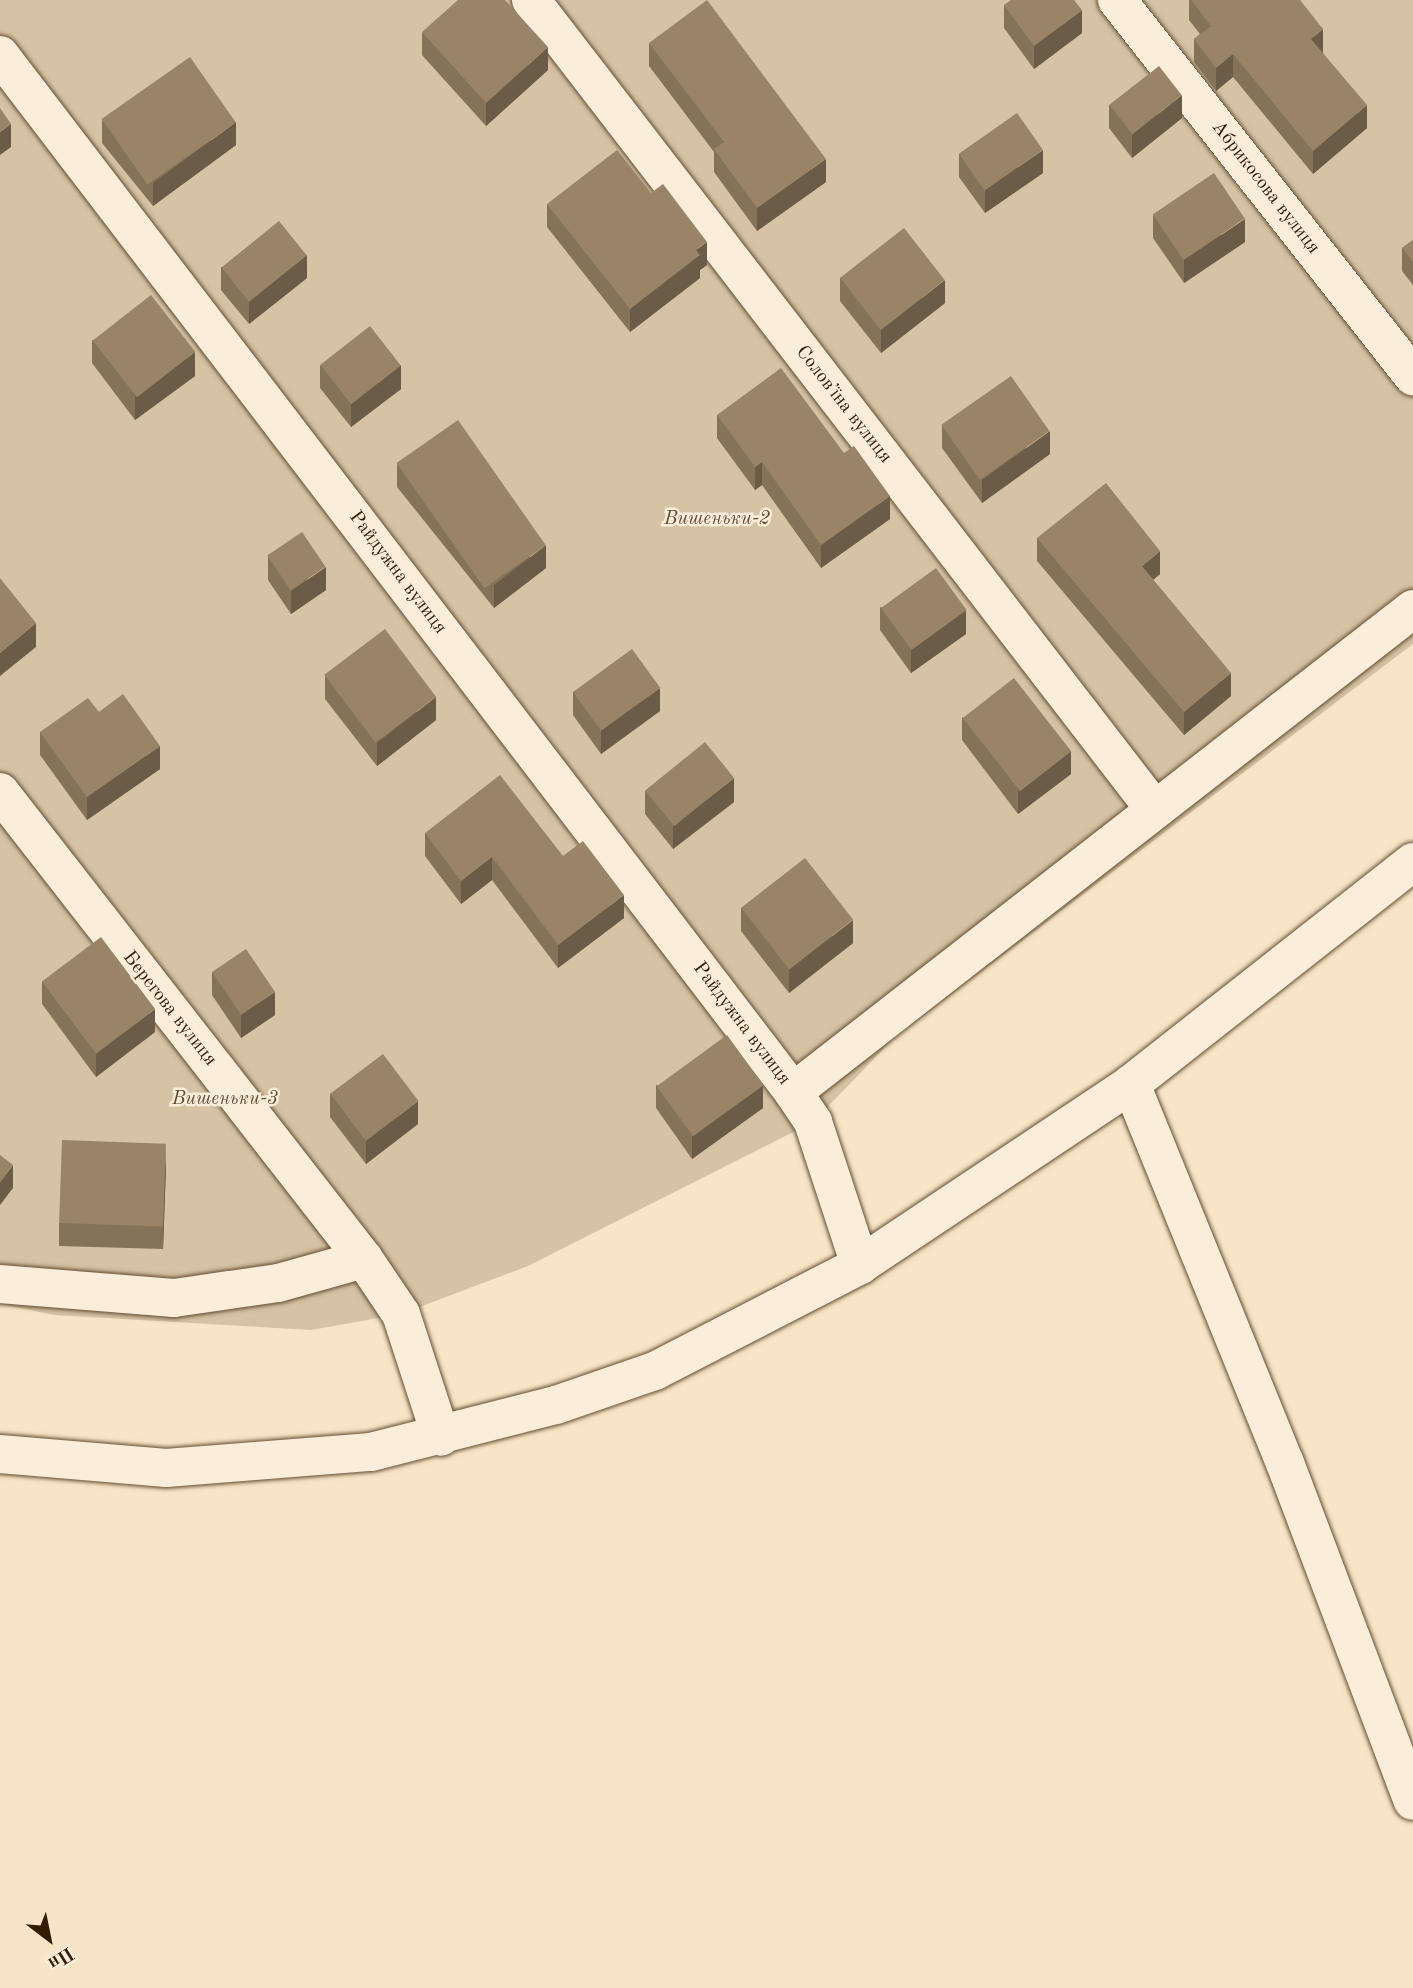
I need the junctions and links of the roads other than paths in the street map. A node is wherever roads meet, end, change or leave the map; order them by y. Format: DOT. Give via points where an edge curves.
graph roads {
  1 [pos="531,0"];
  2 [pos="1117,0"];
  3 [pos="0,55"];
  4 [pos="1413,376"];
  5 [pos="1413,609"];
  6 [pos="0,792"];
  7 [pos="1155,810"];
  8 [pos="1413,862"];
  9 [pos="1131,1084"];
  10 [pos="793,1092"];
  11 [pos="364,1259"];
  12 [pos="860,1265"];
  13 [pos="0,1284"];
  14 [pos="441,1437"];
  15 [pos="0,1454"];
  16 [pos="1413,1801"];
  1 -- 7 [label="street, Соловʼїна вулиця"];
  2 -- 4 [label="street, Абрикосова вулиця"];
  3 -- 10 [label="street, Райдужна вулиця"];
  5 -- 7 [label="street"];
  6 -- 11 [label="street, Берегова вулиця"];
  7 -- 10 [label="street"];
  8 -- 9 [label="street"];
  9 -- 12 [label="street"];
  9 -- 16 [label="street" via="1285,1463"];
  10 -- 12 [label="street, Райдужна вулиця" via="813,1122"];
  11 -- 13 [label="street" via="278,1283 174,1298"];
  11 -- 14 [label="street, Берегова вулиця" via="401,1314"];
  12 -- 14 [label="street" via="655,1371"];
  14 -- 15 [label="street" via="371,1452 166,1468"];
}
